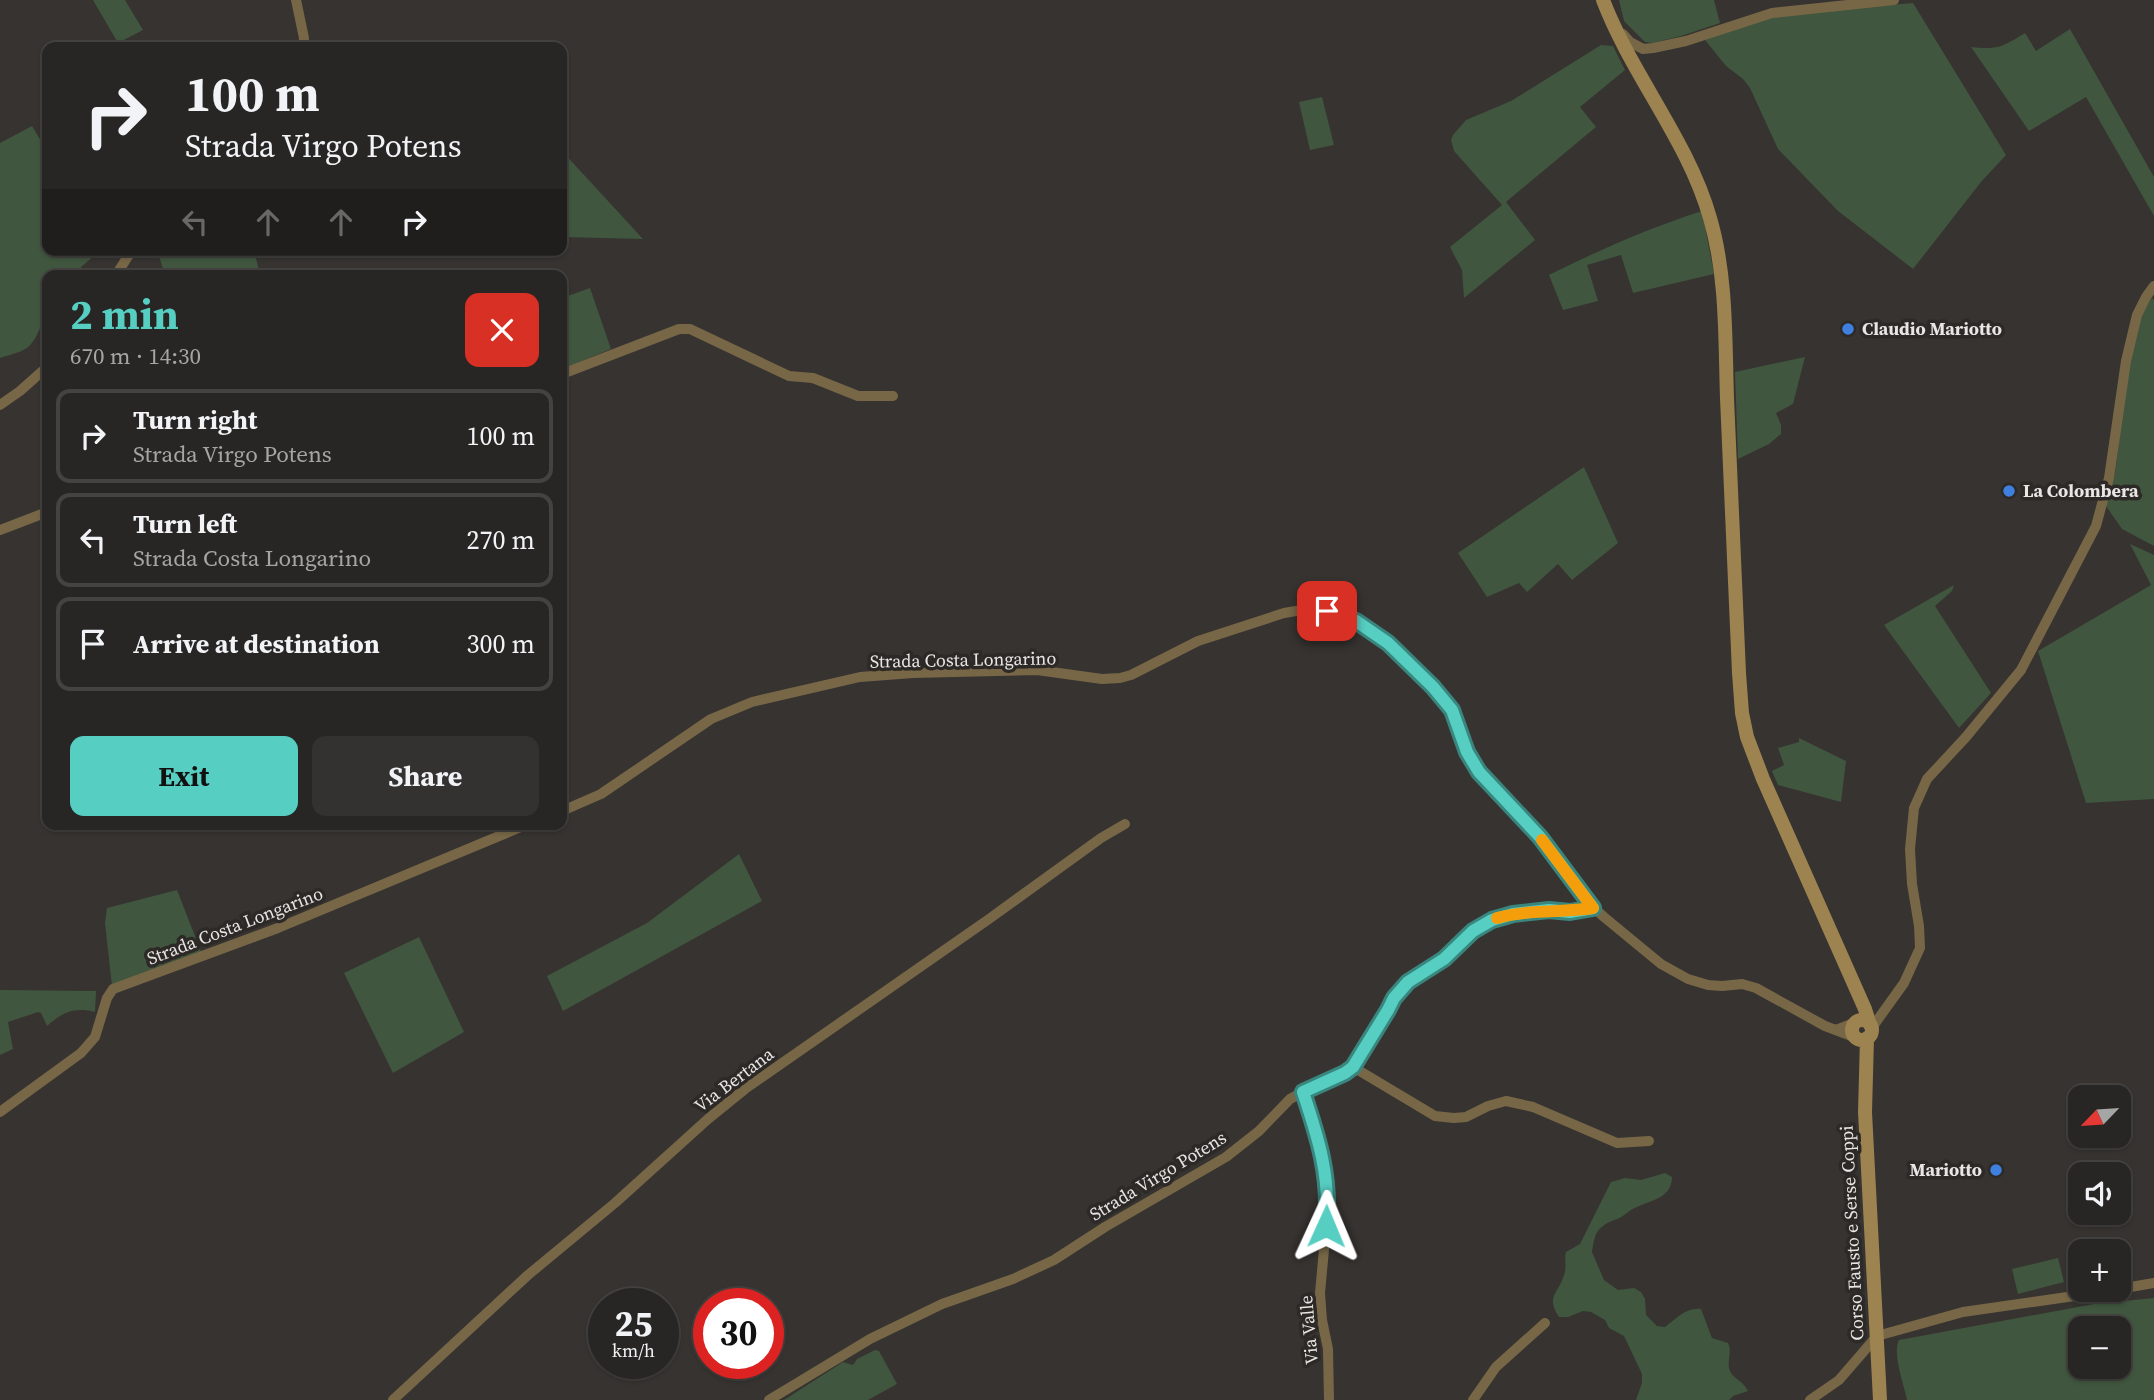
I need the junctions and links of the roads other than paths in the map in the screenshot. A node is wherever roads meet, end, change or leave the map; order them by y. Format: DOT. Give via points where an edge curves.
graph roads {
  1 [pos="296,0"];
  2 [pos="1603,0"];
  3 [pos="1894,0"];
  4 [pos="1611,21"];
  5 [pos="304,42"];
  6 [pos="2154,286"];
  7 [pos="42,371"];
  8 [pos="567,372"];
  9 [pos="893,396"];
  10 [pos="0,405"];
  11 [pos="42,514"];
  12 [pos="0,530"];
  13 [pos="567,809"];
  14 [pos="1125,824"];
  15 [pos="514,830"];
  16 [pos="1593,908"];
  17 [pos="1861,1030"];
  18 [pos="1353,1067"];
  19 [pos="1303,1092"];
  20 [pos="0,1112"];
  21 [pos="1649,1141"];
  22 [pos="2154,1283"];
  23 [pos="2131,1287"];
  24 [pos="2068,1296"];
  25 [pos="1545,1323"];
  26 [pos="1877,1336"];
  27 [pos="394,1400"];
  28 [pos="769,1400"];
  29 [pos="1329,1400"];
  30 [pos="1473,1400"];
  31 [pos="1810,1400"];
  32 [pos="1880,1400"];
  1 -- 5 [label="street"];
  2 -- 4 [label="street, Corso Fausto e Serse Coppi"];
  3 -- 4 [label="street" via="1772,13 1686,41 1643,49"];
  4 -- 17 [label="street, Corso Fausto e Serse Coppi" via="1683,151 1710,218 1724,317 1742,713 1763,779 1865,1009"];
  6 -- 17 [label="street" via="2137,316 2126,361 2109,478 2096,526 2021,670 1927,779 1914,808 1910,849 1920,948 1904,983"];
  7 -- 10 [label="street"];
  8 -- 9 [label="street" via="679,329 690,329 789,376 813,378 858,396"];
  11 -- 12 [label="street"];
  13 -- 16 [label="street, Strada Costa Longarino" via="601,794 711,719 752,702 860,677 913,673 1037,670 1120,678 1198,640 1308,608 1356,621 1388,643 1433,687 1452,710 1479,772 1540,837"];
  14 -- 27 [label="street, Via Bertana" via="745,1089 528,1275"];
  15 -- 20 [label="street, Strada Costa Longarino" via="278,928 113,989 95,1037 81,1053"];
  16 -- 17 [label="street, Strada Costa Longarino" via="1661,964 1688,979 1756,988 1836,1030"];
  16 -- 18 [label="street" via="1513,914 1473,931 1444,959 1408,982"];
  17 -- 26 [label="street, Corso Fausto e Serse Coppi"];
  18 -- 19 [label="street, Strada Virgo Potens"];
  18 -- 21 [label="street" via="1434,1116 1466,1117 1506,1101 1533,1107 1617,1143"];
  19 -- 28 [label="street, Strada Virgo Potens" via="1226,1157 1054,1260 930,1310"];
  19 -- 29 [label="street, Via Valle" via="1324,1161 1328,1206 1320,1293"];
  22 -- 23 [label="street"];
  24 -- 26 [label="street" via="1963,1312"];
  25 -- 30 [label="street" via="1496,1367"];
  26 -- 31 [label="street" via="1839,1380"];
  26 -- 32 [label="street, Corso Fausto e Serse Coppi"];
}
